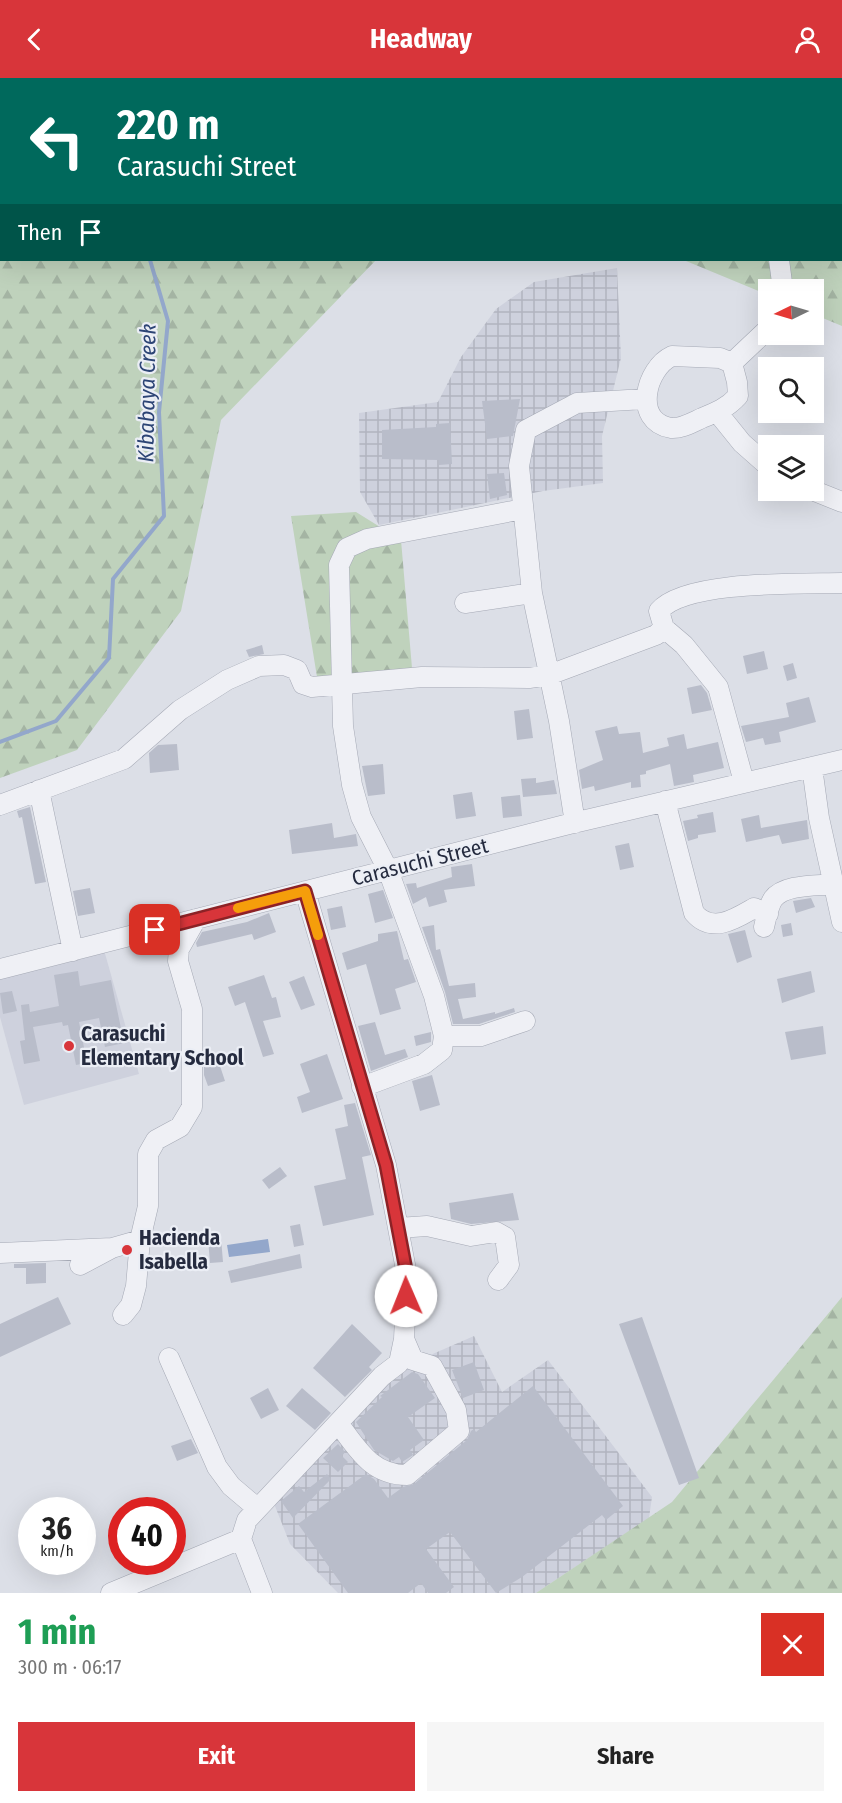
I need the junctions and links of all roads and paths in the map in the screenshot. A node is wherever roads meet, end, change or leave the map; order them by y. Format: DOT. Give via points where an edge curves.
graph roads {
  1 [pos="779,261"];
  2 [pos="782,279"];
  3 [pos="758,338"];
  4 [pos="732,363"];
  5 [pos="645,399"];
  6 [pos="717,412"];
  7 [pos="758,457"];
  8 [pos="824,495"];
  9 [pos="842,502"];
  10 [pos="523,509"];
  11 [pos="842,583"];
  12 [pos="532,593"];
  13 [pos="465,603"];
  14 [pos="664,628"];
  15 [pos="549,675"];
  16 [pos="341,685"];
  17 [pos="842,760"];
  18 [pos="812,767"];
  19 [pos="744,782"];
  20 [pos="39,790"];
  21 [pos="665,801"];
  22 [pos="0,805"];
  23 [pos="575,823"];
  24 [pos="388,870"];
  25 [pos="834,884"];
  26 [pos="305,891"];
  27 [pos="196,919"];
  28 [pos="842,922"];
  29 [pos="73,951"];
  30 [pos="0,969"];
  31 [pos="525,1021"];
  32 [pos="444,1036"];
  33 [pos="362,1087"];
  34 [pos="398,1228"];
  35 [pos="140,1239"];
  36 [pos="111,1248"];
  37 [pos="0,1254"];
  38 [pos="80,1265"];
  39 [pos="498,1280"];
  40 [pos="123,1315"];
  41 [pos="404,1339"];
  42 [pos="169,1358"];
  43 [pos="338,1423"];
  44 [pos="256,1508"];
  45 [pos="240,1539"];
  46 [pos="111,1593"];
  47 [pos="262,1593"];
  1 -- 2 [label="street"];
  3 -- 4 [label="street"];
  4 -- 5 [label="street" via="720,358 672,356 661,361 651,377"];
  4 -- 6 [label="street" via="738,396"];
  5 -- 6 [label="street" via="649,412 670,428"];
  5 -- 10 [label="street" via="577,403 526,430 519,466"];
  6 -- 7 [label="street"];
  8 -- 9 [label="street"];
  10 -- 12 [label="street"];
  10 -- 16 [label="street" via="367,538 347,548 339,565"];
  11 -- 14 [label="street" via="708,590 666,602 659,611"];
  12 -- 13 [label="street"];
  12 -- 15 [label="street"];
  14 -- 15 [label="street"];
  14 -- 19 [label="street" via="684,645 718,687"];
  15 -- 16 [label="street" via="422,677"];
  15 -- 23 [label="street"];
  16 -- 20 [label="street" via="312,687 303,684 297,670 284,665 259,666 227,680 180,710 124,759"];
  16 -- 24 [label="street" via="351,785 361,817"];
  17 -- 18 [label="street, Carasuchi Street"];
  18 -- 19 [label="street, Carasuchi Street"];
  18 -- 25 [label="street"];
  19 -- 21 [label="street, Carasuchi Street"];
  20 -- 22 [label="street"];
  20 -- 29 [label="street"];
  21 -- 23 [label="street, Carasuchi Street"];
  21 -- 25 [label="street" via="694,913 700,920 731,922 754,908 766,920 771,901 783,892"];
  23 -- 24 [label="street, Carasuchi Street"];
  24 -- 26 [label="street, Carasuchi Street"];
  24 -- 32 [label="street" via="434,996"];
  25 -- 28 [label="street"];
  26 -- 27 [label="street, Carasuchi Street"];
  26 -- 33 [label="street"];
  27 -- 29 [label="street, Carasuchi Street"];
  27 -- 35 [label="street" via="179,949 178,960 192,1009 192,1107 180,1127 156,1140 148,1154 148,1206"];
  29 -- 30 [label="street, Carasuchi Street"];
  31 -- 32 [label="street" via="481,1036"];
  32 -- 33 [label="street" via="442,1050 424,1064"];
  33 -- 34 [label="street" via="386,1165"];
  34 -- 39 [label="street" via="428,1226 471,1236 496,1232 505,1237 509,1265"];
  34 -- 41 [label="street" via="407,1275"];
  35 -- 36 [label="street"];
  35 -- 40 [label="street" via="136,1286 131,1305"];
  36 -- 37 [label="street"];
  36 -- 38 [label="street"];
  41 -- 43 [label="street" via="399,1363"];
  41 -- 43 [label="street" via="413,1360 432,1366 456,1410 459,1431 407,1475 391,1475 368,1462"];
  42 -- 44 [label="street" via="217,1467"];
  43 -- 44 [label="street"];
  44 -- 45 [label="street"];
  45 -- 46 [label="street"];
  45 -- 47 [label="street"];
}
